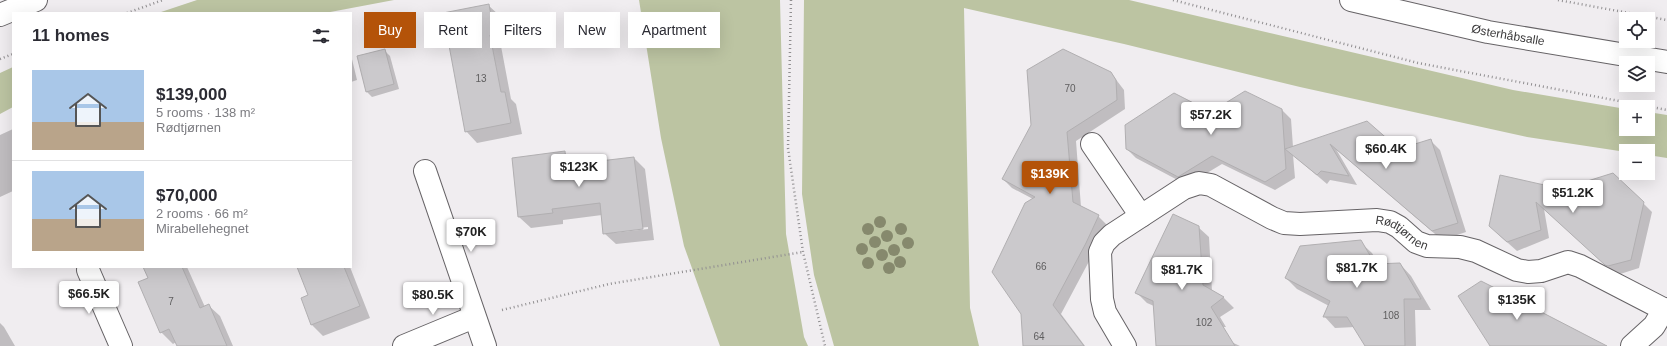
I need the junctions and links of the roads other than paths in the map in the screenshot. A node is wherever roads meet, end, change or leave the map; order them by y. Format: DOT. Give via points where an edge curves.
graph roads {
  1 [pos="36,0"];
  2 [pos="1351,0"];
  3 [pos="0,15"];
  4 [pos="1667,62"];
  5 [pos="1092,144"];
  6 [pos="424,171"];
  7 [pos="1141,216"];
  8 [pos="88,270"];
  9 [pos="1666,310"];
  10 [pos="474,317"];
  11 [pos="121,346"];
  12 [pos="404,346"];
  13 [pos="484,346"];
  14 [pos="1125,346"];
  15 [pos="1632,346"];
  1 -- 3 [label="street"];
  2 -- 4 [label="street, Østerhåbsalle" via="1488,32"];
  5 -- 7 [label="street"];
  6 -- 10 [label="street"];
  7 -- 9 [label="street, Rødtjørnen" via="1184,188 1199,183 1211,185 1284,223 1377,220 1390,222 1416,242 1427,246 1460,247 1476,251 1517,270 1540,271 1568,262"];
  7 -- 14 [label="street, Rødtjørnen" via="1112,235 1100,252 1105,312"];
  8 -- 11 [label="street"];
  9 -- 15 [label="street, Rødtjørnen" via="1654,326"];
  10 -- 12 [label="street"];
  10 -- 13 [label="street"];
}
